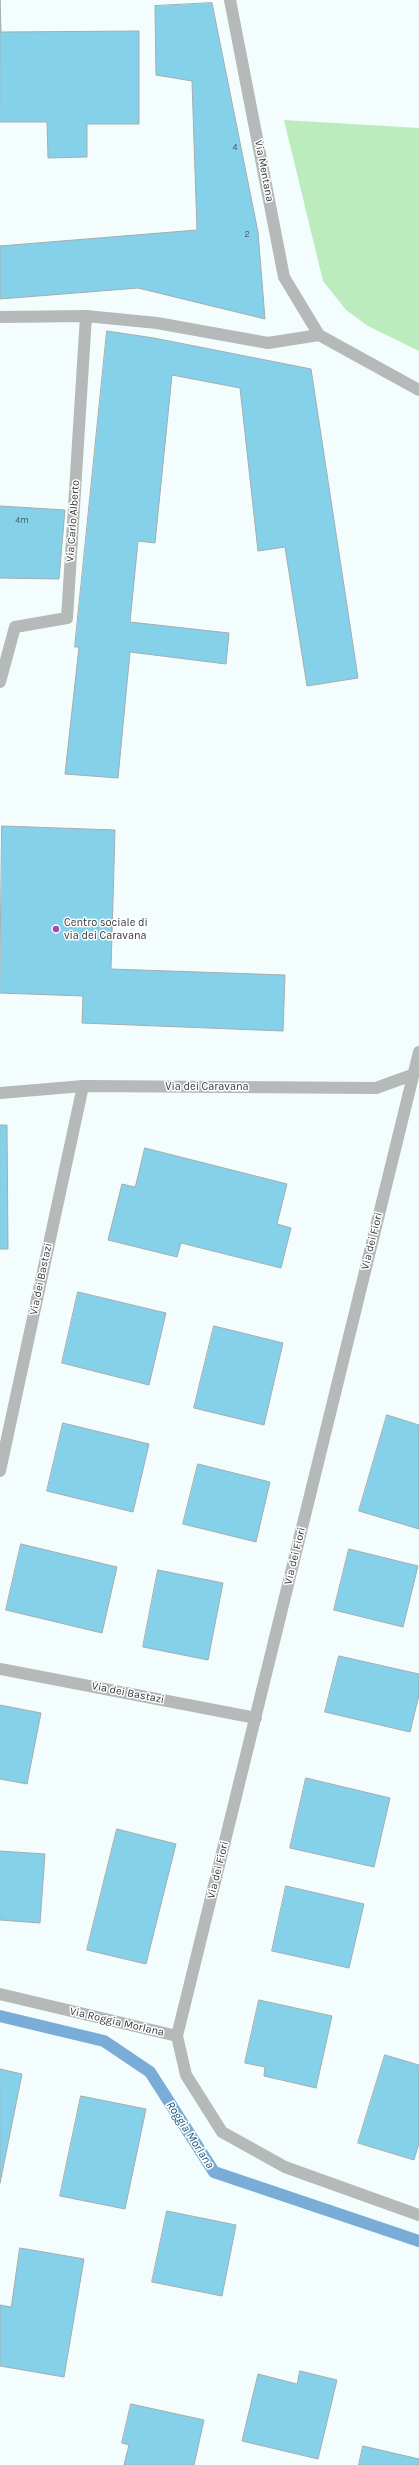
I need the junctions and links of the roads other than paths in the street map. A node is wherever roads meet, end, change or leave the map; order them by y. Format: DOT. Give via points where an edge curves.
graph roads {
  1 [pos="230,0"];
  2 [pos="86,316"];
  3 [pos="0,317"];
  4 [pos="319,335"];
  5 [pos="419,390"];
  6 [pos="0,682"];
  7 [pos="419,1052"];
  8 [pos="412,1075"];
  9 [pos="83,1086"];
  10 [pos="0,1093"];
  11 [pos="0,1471"];
  12 [pos="0,1669"];
  13 [pos="256,1718"];
  14 [pos="0,1994"];
  15 [pos="177,2036"];
  16 [pos="419,2215"];
  1 -- 4 [label="street, Via Mentana" via="284,277"];
  2 -- 3 [label="street"];
  2 -- 4 [label="street" via="156,323 268,343"];
  2 -- 6 [label="street, Via Carlo Alberto" via="67,618 15,627"];
  4 -- 5 [label="street"];
  7 -- 8 [label="street, Via dei Fiori"];
  8 -- 9 [label="street, Via dei Caravana" via="376,1088"];
  8 -- 13 [label="street, Via dei Fiori"];
  9 -- 10 [label="street, Via dei Caravana"];
  9 -- 11 [label="street, Via dei Bastazi"];
  12 -- 13 [label="street, Via dei Bastazi"];
  13 -- 15 [label="street, Via dei Fiori"];
  14 -- 15 [label="street, Via Roggia Morlana"];
  15 -- 16 [label="street, Via Roggia Morlana" via="186,2075 222,2132 285,2167"];
}
